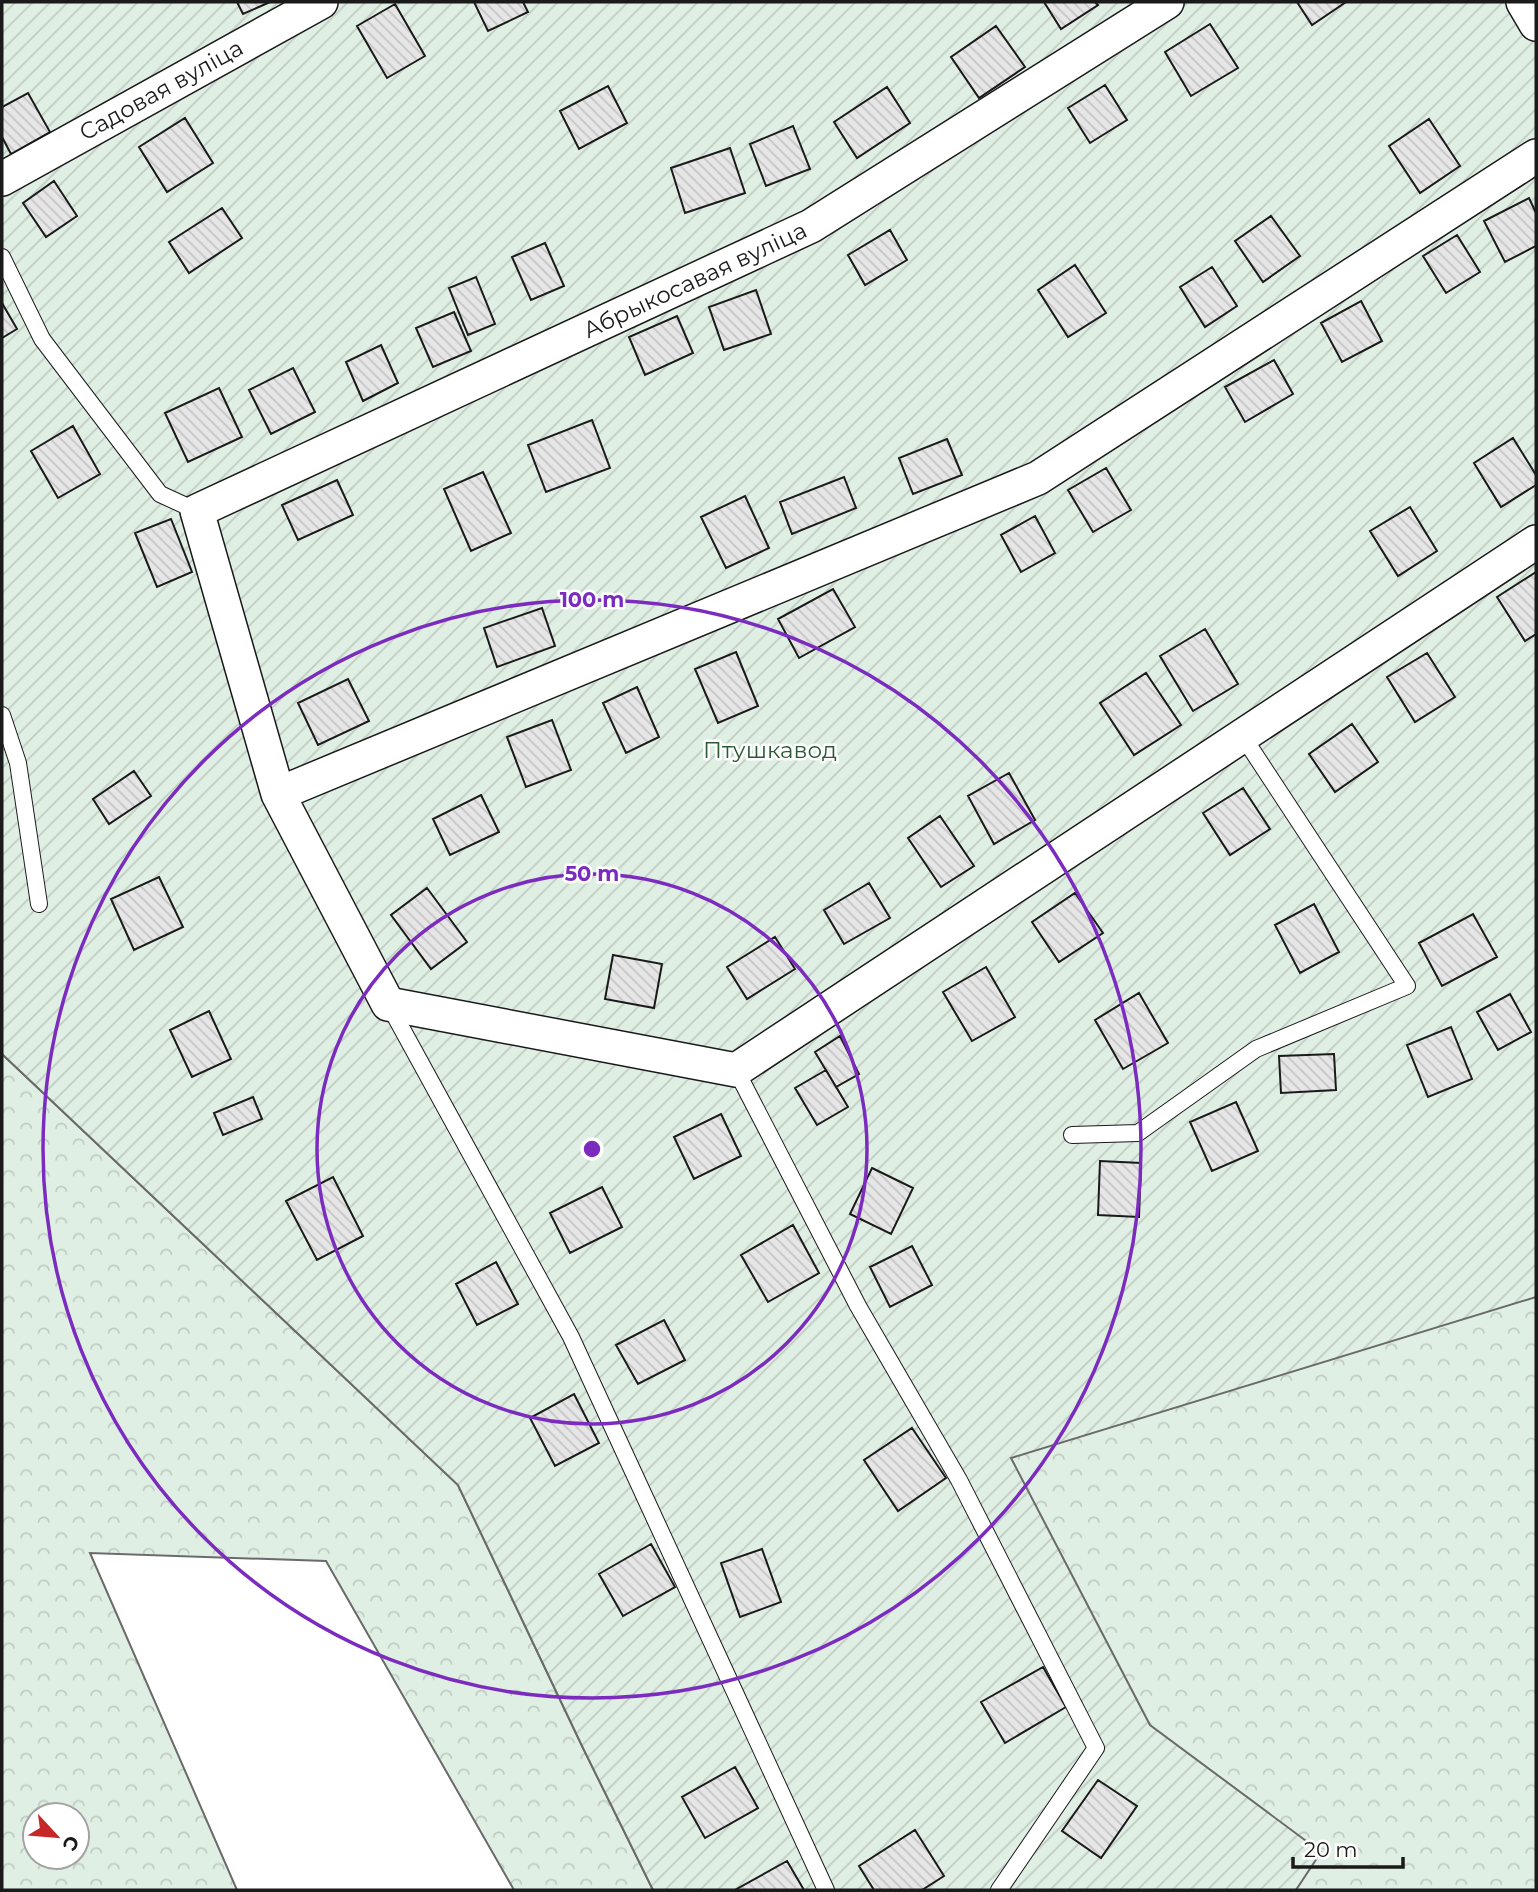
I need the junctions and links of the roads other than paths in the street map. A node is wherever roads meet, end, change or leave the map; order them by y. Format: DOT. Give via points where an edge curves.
graph roads {
  1 [pos="321,2"];
  2 [pos="1167,2"];
  3 [pos="1523,2"];
  4 [pos="1536,24"];
  5 [pos="1536,156"];
  6 [pos="2,179"];
  7 [pos="2,257"];
  8 [pos="197,511"];
  9 [pos="1536,542"];
  10 [pos="2,715"];
  11 [pos="1242,735"];
  12 [pos="278,794"];
  13 [pos="39,904"];
  14 [pos="388,1004"];
  15 [pos="736,1070"];
  16 [pos="1072,1135"];
  17 [pos="826,1890"];
  18 [pos="999,1890"];
  1 -- 6 [label="street, Садовая вуліца"];
  2 -- 8 [label="street, Абрыкосавая вуліца" via="811,226"];
  3 -- 4 [label="street"];
  5 -- 12 [label="street" via="1038,478"];
  7 -- 8 [label="lane" via="42,339 160,494"];
  8 -- 12 [label="street"];
  9 -- 11 [label="street"];
  10 -- 13 [label="lane" via="18,763"];
  11 -- 15 [label="street"];
  11 -- 16 [label="lane" via="1407,986 1256,1049 1138,1133"];
  12 -- 14 [label="street"];
  14 -- 15 [label="street"];
  14 -- 17 [label="lane" via="571,1336"];
  15 -- 18 [label="lane" via="858,1306 959,1480 1096,1748"];
}
